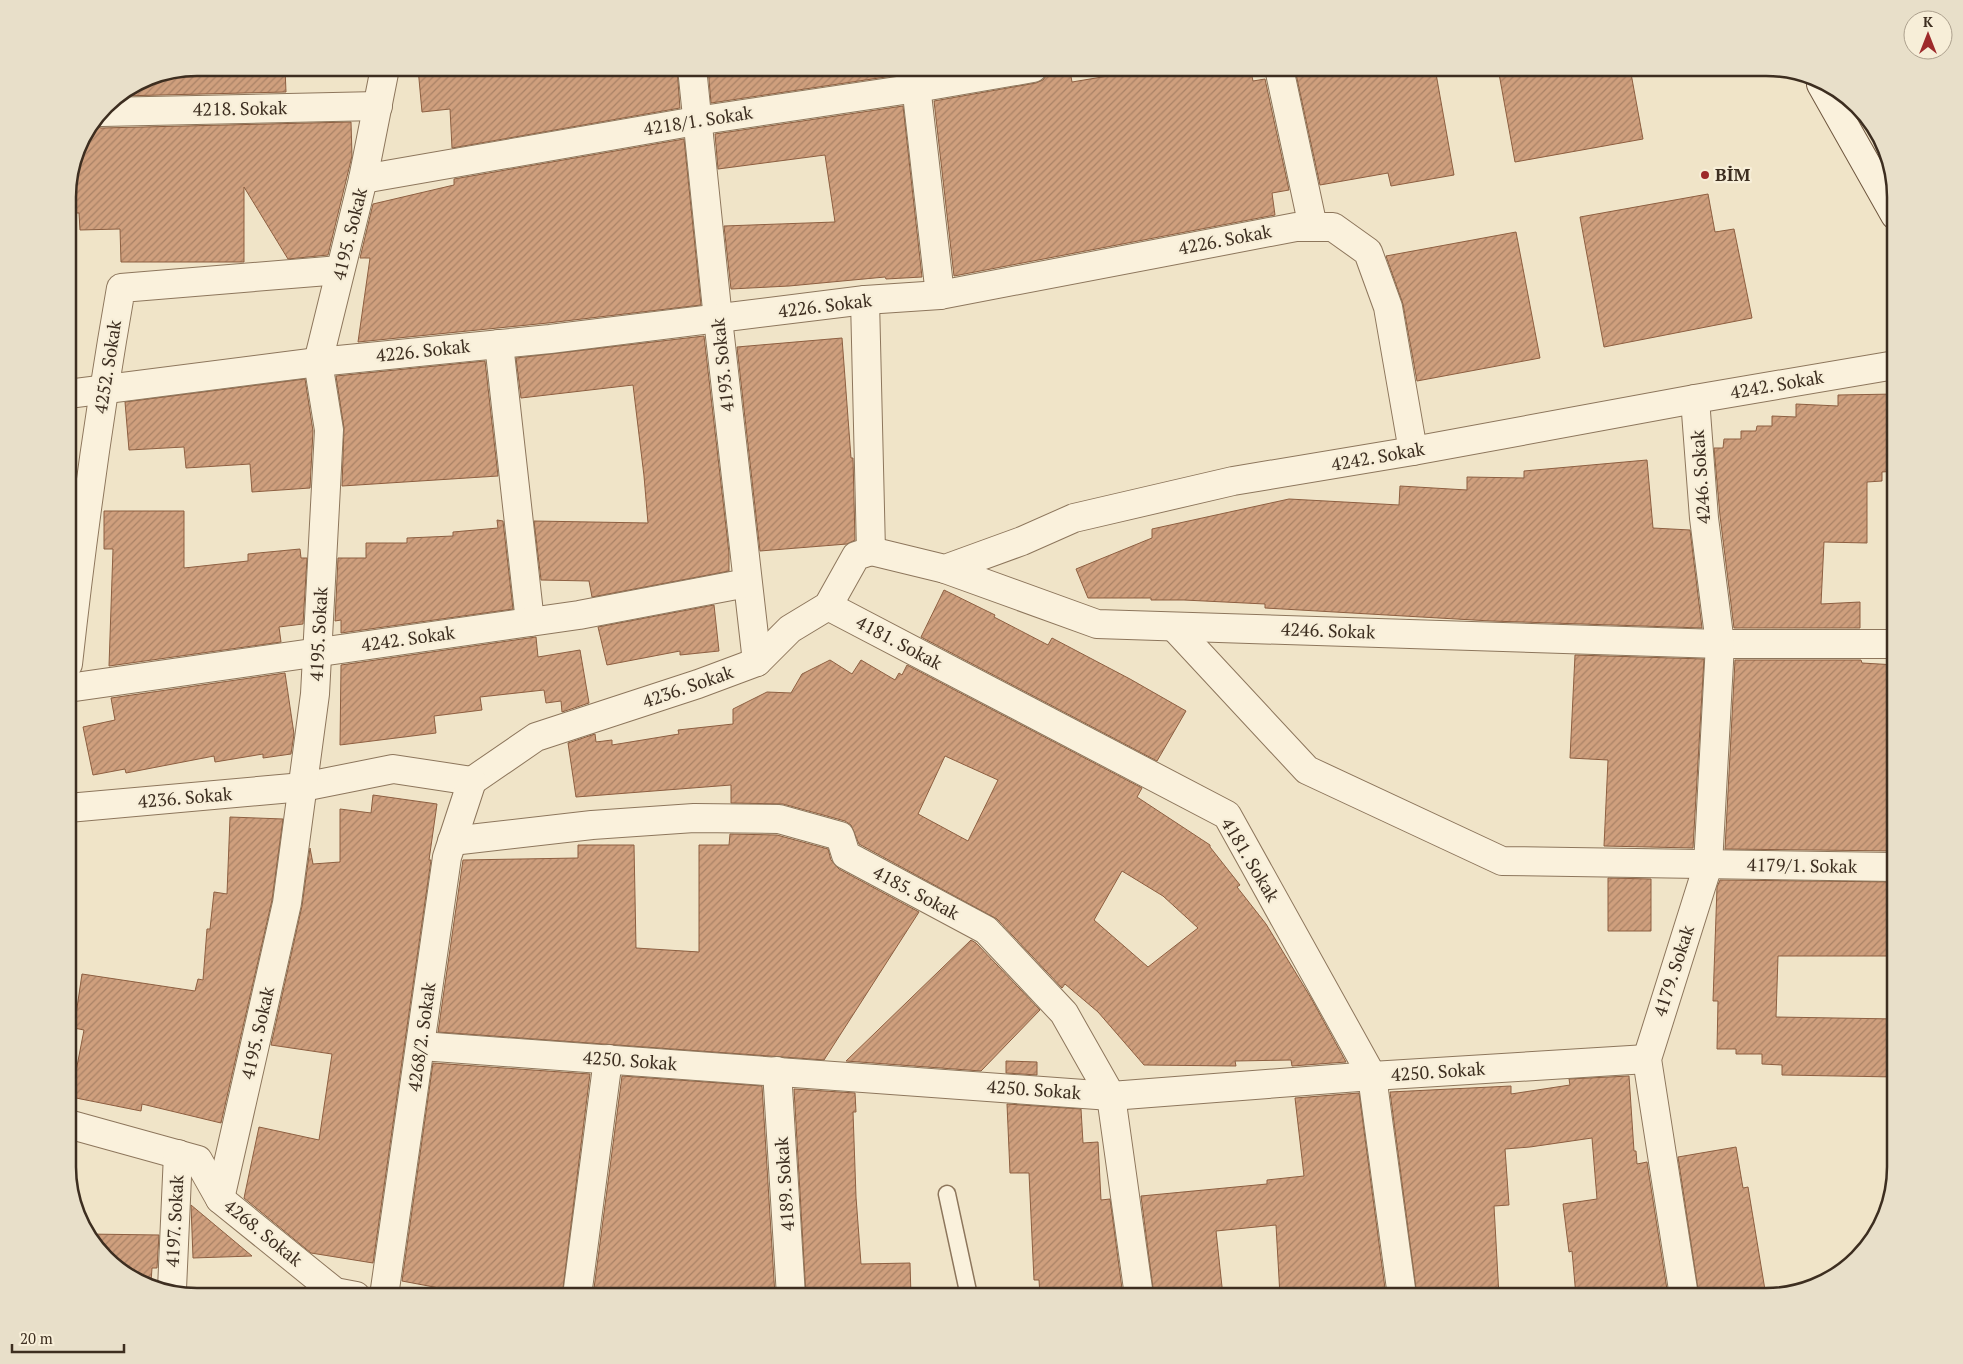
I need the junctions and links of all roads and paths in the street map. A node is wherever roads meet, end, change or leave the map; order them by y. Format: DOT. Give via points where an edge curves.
graph roads {
  1 [pos="384,76"];
  2 [pos="693,76"];
  3 [pos="939,76"];
  4 [pos="1282,76"];
  5 [pos="915,78"];
  6 [pos="1826,93"];
  7 [pos="378,106"];
  8 [pos="112,112"];
  9 [pos="696,121"];
  10 [pos="363,179"];
  11 [pos="1887,198"];
  12 [pos="1313,227"];
  13 [pos="340,270"];
  14 [pos="940,295"];
  15 [pos="865,300"];
  16 [pos="718,319"];
  17 [pos="499,344"];
  18 [pos="318,362"];
  19 [pos="1887,366"];
  20 [pos="103,390"];
  21 [pos="77,393"];
  22 [pos="1695,399"];
  23 [pos="1413,451"];
  24 [pos="871,551"];
  25 [pos="945,569"];
  26 [pos="77,582"];
  27 [pos="747,583"];
  28 [pos="828,606"];
  29 [pos="530,622"];
  30 [pos="1174,627"];
  31 [pos="1720,644"];
  32 [pos="1887,644"];
  33 [pos="317,652"];
  34 [pos="757,662"];
  35 [pos="77,687"];
  36 [pos="472,781"];
  37 [pos="303,787"];
  38 [pos="77,807"];
  39 [pos="452,841"];
  40 [pos="1708,865"];
  41 [pos="1887,867"];
  42 [pos="421,1046"];
  43 [pos="608,1059"];
  44 [pos="1646,1059"];
  45 [pos="778,1071"];
  46 [pos="1372,1076"];
  47 [pos="1111,1096"];
  48 [pos="77,1126"];
  49 [pos="178,1154"];
  50 [pos="947,1194"];
  51 [pos="220,1199"];
  52 [pos="172,1285"];
  53 [pos="333,1288"];
  54 [pos="385,1288"];
  55 [pos="578,1288"];
  56 [pos="791,1288"];
  57 [pos="967,1288"];
  58 [pos="1137,1288"];
  59 [pos="1401,1288"];
  60 [pos="1683,1288"];
  1 -- 7 [label="street, 4195. Sokak"];
  2 -- 9 [label="street, 4193. Sokak"];
  3 -- 5 [label="street, 4218/1. Sokak"];
  4 -- 12 [label="street"];
  5 -- 9 [label="street, 4218/1. Sokak"];
  5 -- 14 [label="street"];
  6 -- 11 [label="street"];
  7 -- 8 [label="street, 4218. Sokak"];
  7 -- 10 [label="street, 4195. Sokak"];
  9 -- 10 [label="street, 4218/1. Sokak"];
  9 -- 16 [label="street, 4193. Sokak"];
  10 -- 13 [label="street, 4195. Sokak"];
  12 -- 14 [label="street, 4226. Sokak" via="1296,227"];
  12 -- 23 [label="street, 4226. Sokak" via="1333,227 1368,252 1388,307"];
  13 -- 18 [label="street, 4195. Sokak"];
  13 -- 20 [label="street, 4252. Sokak" via="121,288"];
  14 -- 15 [label="street, 4226. Sokak"];
  15 -- 16 [label="street, 4226. Sokak"];
  15 -- 24 [label="street"];
  16 -- 17 [label="street, 4226. Sokak"];
  16 -- 27 [label="street, 4193. Sokak"];
  17 -- 18 [label="street, 4226. Sokak"];
  17 -- 29 [label="street"];
  18 -- 20 [label="street, 4226. Sokak"];
  18 -- 33 [label="street, 4195. Sokak" via="329,430"];
  19 -- 22 [label="street, 4242. Sokak"];
  20 -- 21 [label="street, 4226. Sokak"];
  20 -- 26 [label="street, 4252. Sokak"];
  22 -- 23 [label="street, 4242. Sokak"];
  22 -- 31 [label="street, 4246. Sokak" via="1704,518"];
  23 -- 25 [label="street, 4242. Sokak" via="1233,481 1074,518"];
  24 -- 25 [label="street"];
  24 -- 28 [label="street, 4236. Sokak" via="856,556"];
  25 -- 30 [label="street, 4246. Sokak" via="1097,624"];
  27 -- 29 [label="street, 4242. Sokak"];
  27 -- 34 [label="street, 4193. Sokak"];
  28 -- 34 [label="street, 4236. Sokak" via="790,629"];
  28 -- 46 [label="street, 4181. Sokak" via="1227,815"];
  29 -- 33 [label="street, 4242. Sokak"];
  30 -- 31 [label="street, 4246. Sokak"];
  30 -- 40 [label="street, 4179/1. Sokak" via="1307,770 1502,861"];
  31 -- 32 [label="street, 4246. Sokak"];
  31 -- 40 [label="street, 4179. Sokak"];
  33 -- 35 [label="street, 4242. Sokak"];
  33 -- 37 [label="street, 4195. Sokak" via="316,694"];
  34 -- 36 [label="street, 4236. Sokak" via="536,737"];
  36 -- 37 [label="street, 4236. Sokak" via="392,769"];
  36 -- 39 [label="street, 4268/2. Sokak"];
  37 -- 38 [label="street, 4236. Sokak"];
  37 -- 51 [label="street, 4195. Sokak" via="287,903"];
  39 -- 42 [label="street, 4268/2. Sokak" via="447,857"];
  39 -- 47 [label="street, 4185. Sokak" via="592,825 694,818 779,819 840,836 846,855 986,930 1064,1013"];
  40 -- 41 [label="street, 4179/1. Sokak"];
  40 -- 44 [label="street, 4179. Sokak"];
  42 -- 43 [label="street, 4250. Sokak"];
  42 -- 54 [label="street, 4268/2. Sokak"];
  43 -- 45 [label="street, 4250. Sokak"];
  43 -- 55 [label="street"];
  44 -- 46 [label="street, 4250. Sokak"];
  44 -- 60 [label="street, 4179. Sokak"];
  45 -- 47 [label="street, 4250. Sokak"];
  45 -- 56 [label="street, 4189. Sokak"];
  46 -- 47 [label="street, 4250. Sokak"];
  46 -- 59 [label="street, 4181. Sokak"];
  47 -- 58 [label="street, 4185. Sokak"];
  48 -- 49 [label="street, 4268. Sokak"];
  49 -- 51 [label="street, 4268. Sokak" via="198,1160"];
  49 -- 52 [label="street, 4197. Sokak"];
  50 -- 57 [label="lane"];
  51 -- 53 [label="street, 4268. Sokak"];
}
